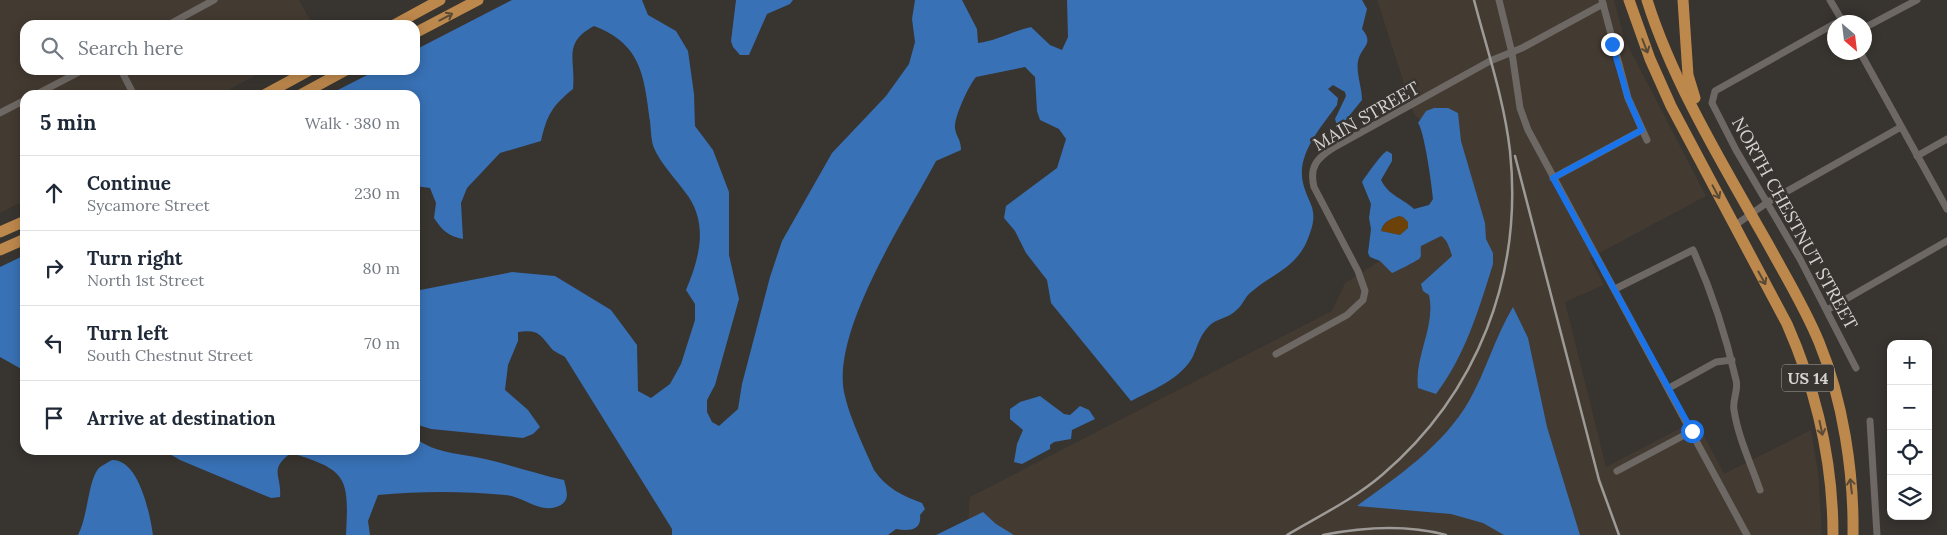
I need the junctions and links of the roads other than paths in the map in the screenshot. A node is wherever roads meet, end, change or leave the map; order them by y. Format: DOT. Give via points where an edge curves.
graph roads {
  1 [pos="214,0"];
  2 [pos="440,0"];
  3 [pos="478,0"];
  4 [pos="1499,0"];
  5 [pos="1629,0"];
  6 [pos="1648,0"];
  7 [pos="1683,0"];
  8 [pos="1830,0"];
  9 [pos="1917,0"];
  10 [pos="1602,2"];
  11 [pos="1836,15"];
  12 [pos="177,20"];
  13 [pos="403,20"];
  14 [pos="1872,24"];
  15 [pos="1827,29"];
  16 [pos="420,31"];
  17 [pos="1512,53"];
  18 [pos="1864,60"];
  19 [pos="73,75"];
  20 [pos="124,75"];
  21 [pos="301,75"];
  22 [pos="337,75"];
  23 [pos="45,90"];
  24 [pos="131,90"];
  25 [pos="273,90"];
  26 [pos="309,90"];
  27 [pos="20,103"];
  28 [pos="0,114"];
  29 [pos="1901,127"];
  30 [pos="1642,130"];
  31 [pos="1947,139"];
  32 [pos="1647,140"];
  33 [pos="1713,144"];
  34 [pos="1917,156"];
  35 [pos="1553,178"];
  36 [pos="1768,202"];
  37 [pos="1947,209"];
  38 [pos="1751,214"];
  39 [pos="20,223"];
  40 [pos="1734,226"];
  41 [pos="0,232"];
  42 [pos="20,241"];
  43 [pos="1947,241"];
  44 [pos="0,250"];
  45 [pos="1615,290"];
  46 [pos="1827,310"];
  47 [pos="1276,354"];
  48 [pos="1732,360"];
  49 [pos="1856,368"];
  50 [pos="1668,388"];
  51 [pos="1870,421"];
  52 [pos="1692,431"];
  53 [pos="1617,471"];
  54 [pos="1760,490"];
  55 [pos="1746,535"];
  56 [pos="1833,535"];
  57 [pos="1854,535"];
  58 [pos="1877,535"];
  1 -- 12 [label="street"];
  2 -- 13 [label="main road"];
  16 -- 3 [label="main road, one-way"];
  4 -- 17 [label="street"];
  5 -- 40 [label="main road, US 14, one-way" via="1663,89"];
  6 -- 33 [label="main road, US 14" via="1667,54"];
  7 -- 33 [label="main road" via="1688,75"];
  8 -- 11 [label="street"];
  9 -- 14 [label="street"];
  10 -- 17 [label="street, MAIN STREET"];
  10 -- 30 [label="street" via="1620,75"];
  15 -- 36 [label="street, NORTH CHESTNUT STREET" via="1715,91 1712,103"];
  17 -- 35 [label="street" via="1523,120"];
  17 -- 47 [label="street, MAIN STREET" via="1490,61 1316,160 1312,173 1314,187 1358,270 1365,292 1363,300 1347,316"];
  18 -- 29 [label="street"];
  19 -- 23 [label="street"];
  20 -- 24 [label="street"];
  21 -- 25 [label="main road"];
  22 -- 26 [label="main road"];
  27 -- 28 [label="street"];
  29 -- 34 [label="street"];
  29 -- 36 [label="street"];
  30 -- 32 [label="street"];
  30 -- 35 [label="street"];
  31 -- 34 [label="street"];
  33 -- 38 [label="main road, US 14"];
  34 -- 37 [label="street"];
  35 -- 45 [label="street"];
  36 -- 38 [label="street"];
  36 -- 46 [label="street, NORTH CHESTNUT STREET"];
  38 -- 40 [label="street"];
  57 -- 38 [label="main road, US 14, one-way" via="1852,490 1838,402 1829,369 1800,301"];
  39 -- 41 [label="main road"];
  40 -- 56 [label="main road, US 14, one-way" via="1787,324 1807,374 1824,441"];
  42 -- 44 [label="main road"];
  43 -- 46 [label="street"];
  45 -- 48 [label="street" via="1693,250"];
  45 -- 50 [label="street"];
  46 -- 49 [label="street, NORTH CHESTNUT STREET"];
  48 -- 50 [label="street" via="1716,362"];
  48 -- 54 [label="street" via="1736,380 1733,408"];
  50 -- 52 [label="street"];
  51 -- 58 [label="street"];
  52 -- 53 [label="street"];
  52 -- 55 [label="street"];
}
